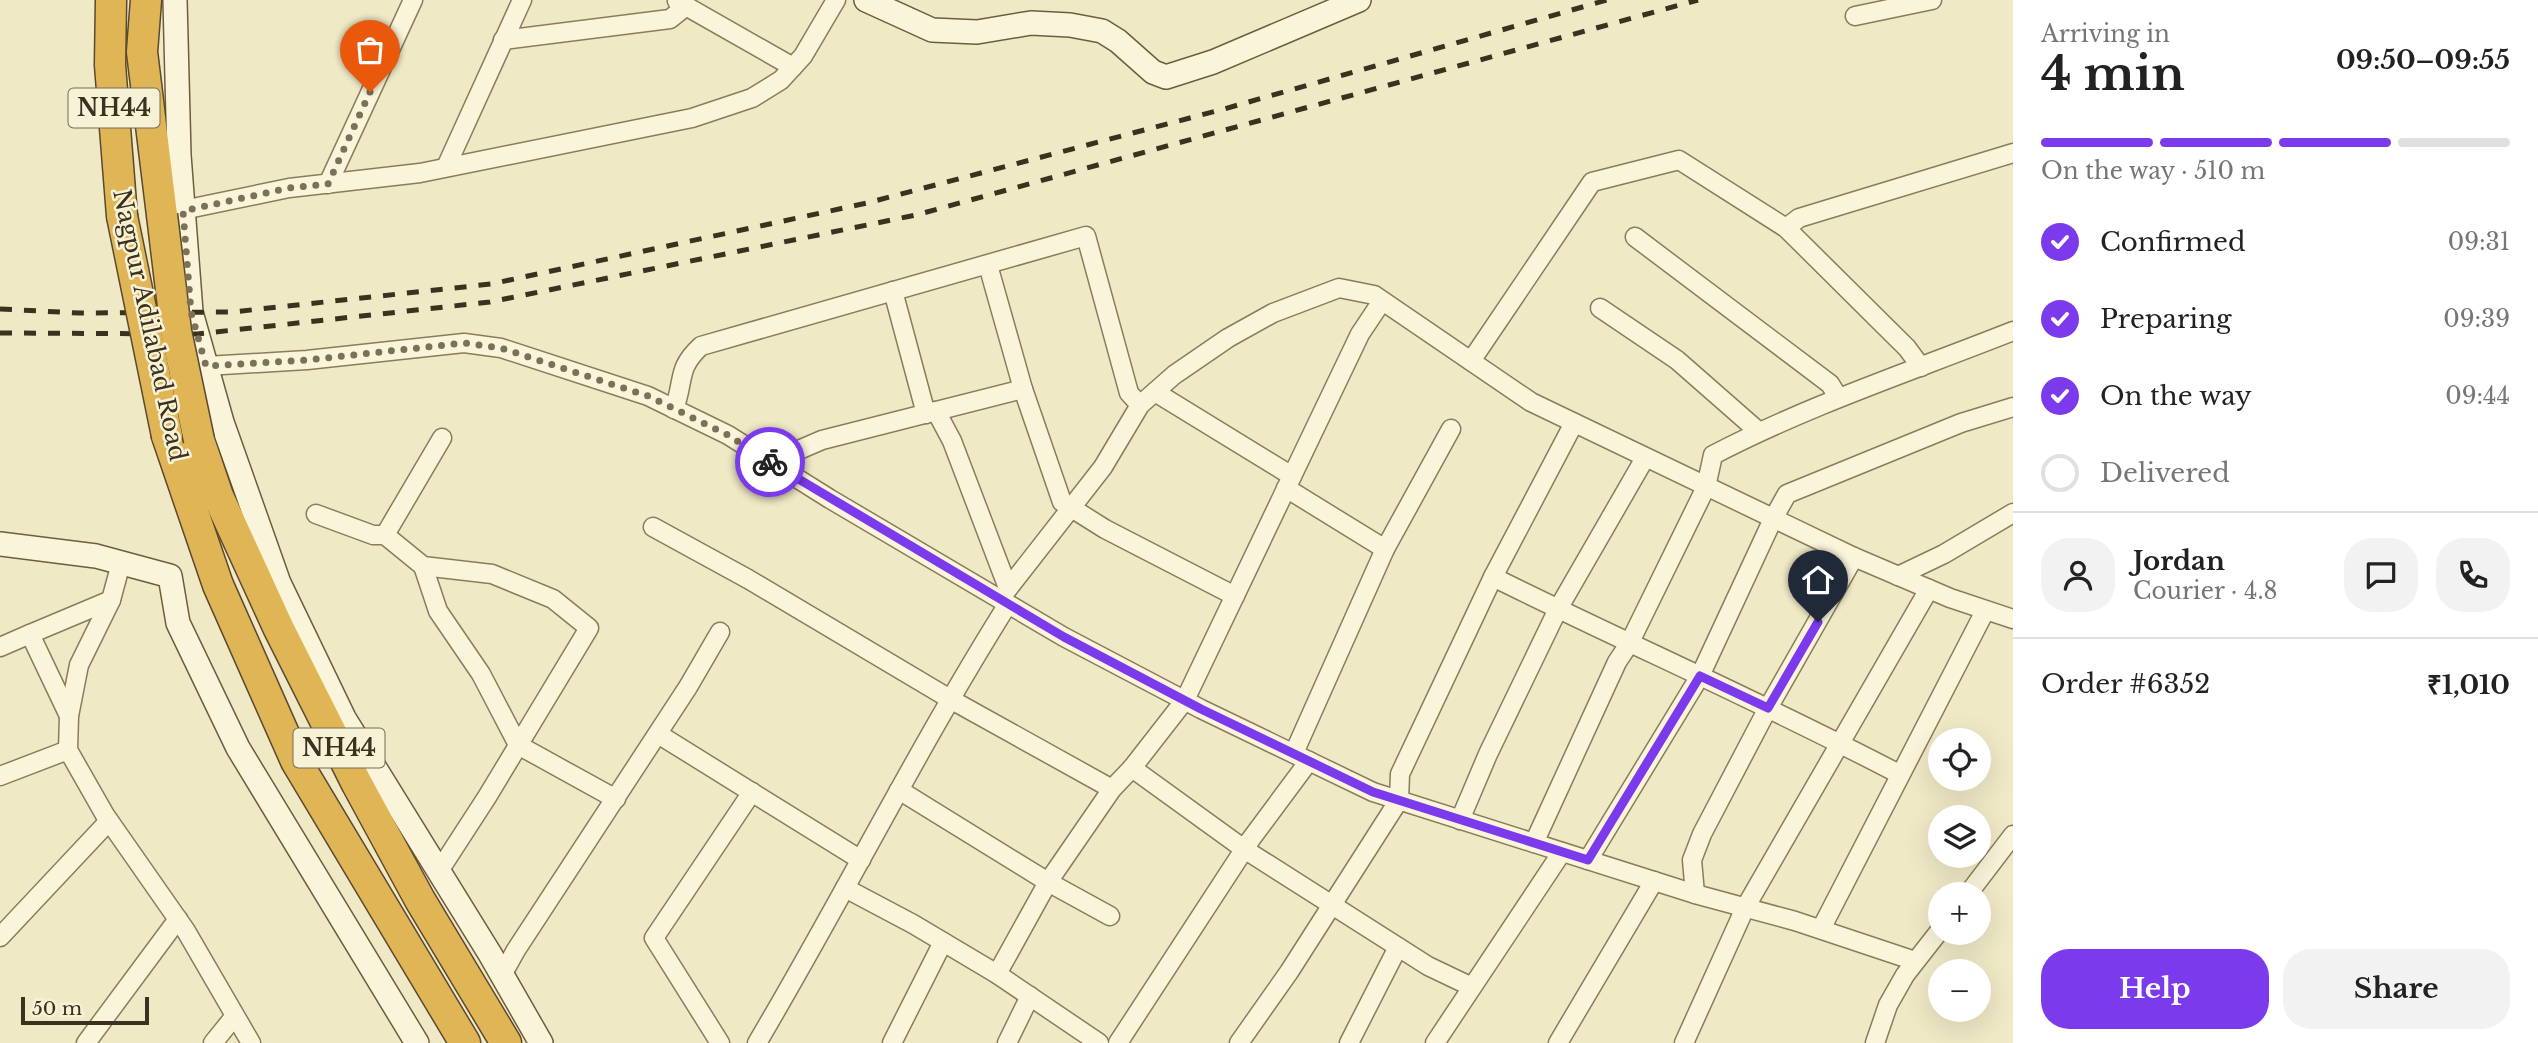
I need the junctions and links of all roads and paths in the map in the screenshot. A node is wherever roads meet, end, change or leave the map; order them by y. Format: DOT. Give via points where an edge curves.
graph roads {
  1 [pos="111,0"];
  2 [pos="146,0"];
  3 [pos="175,0"];
  4 [pos="413,0"];
  5 [pos="522,0"];
  6 [pos="836,0"];
  7 [pos="866,0"];
  8 [pos="1359,0"];
  9 [pos="1931,0"];
  10 [pos="680,3"];
  11 [pos="1855,16"];
  12 [pos="503,40"];
  13 [pos="793,67"];
  14 [pos="2013,153"];
  15 [pos="446,167"];
  16 [pos="328,184"];
  17 [pos="172,213"];
  18 [pos="1786,228"];
  19 [pos="1635,237"];
  20 [pos="988,265"];
  21 [pos="893,291"];
  22 [pos="1382,301"];
  23 [pos="1600,308"];
  24 [pos="2013,331"];
  25 [pos="1471,361"];
  26 [pos="206,366"];
  27 [pos="1921,367"];
  28 [pos="1023,388"];
  29 [pos="1155,392"];
  30 [pos="1838,397"];
  31 [pos="1140,405"];
  32 [pos="2013,407"];
  33 [pos="674,409"];
  34 [pos="931,412"];
  35 [pos="1574,423"];
  36 [pos="1451,429"];
  37 [pos="1758,431"];
  38 [pos="442,438"];
  39 [pos="1645,458"];
  40 [pos="771,462"];
  41 [pos="1289,482"];
  42 [pos="1706,487"];
  43 [pos="1071,508"];
  44 [pos="2013,513"];
  45 [pos="316,514"];
  46 [pos="1773,519"];
  47 [pos="653,527"];
  48 [pos="384,536"];
  49 [pos="0,544"];
  50 [pos="1385,549"];
  51 [pos="1854,557"];
  52 [pos="121,563"];
  53 [pos="423,566"];
  54 [pos="1898,576"];
  55 [pos="1493,577"];
  56 [pos="1929,589"];
  57 [pos="1235,596"];
  58 [pos="1005,597"];
  59 [pos="111,600"];
  60 [pos="1558,609"];
  61 [pos="1985,611"];
  62 [pos="2013,619"];
  63 [pos="720,632"];
  64 [pos="30,634"];
  65 [pos="1629,644"];
  66 [pos="0,647"];
  67 [pos="1700,676"];
  68 [pos="950,699"];
  69 [pos="1185,700"];
  70 [pos="1768,708"];
  71 [pos="69,716"];
  72 [pos="658,734"];
  73 [pos="1840,743"];
  74 [pos="518,746"];
  75 [pos="68,750"];
  76 [pos="1301,757"];
  77 [pos="1132,768"];
  78 [pos="1899,774"];
  79 [pos="0,776"];
  80 [pos="1112,789"];
  81 [pos="899,790"];
  82 [pos="752,792"];
  83 [pos="616,799"];
  84 [pos="1399,800"];
  85 [pos="1460,820"];
  86 [pos="109,821"];
  87 [pos="2013,835"];
  88 [pos="1534,843"];
  89 [pos="1244,849"];
  90 [pos="1562,852"];
  91 [pos="861,860"];
  92 [pos="1588,860"];
  93 [pos="439,871"];
  94 [pos="1654,881"];
  95 [pos="1048,882"];
  96 [pos="1977,882"];
  97 [pos="845,888"];
  98 [pos="1695,894"];
  99 [pos="1331,905"];
  100 [pos="1745,908"];
  101 [pos="1110,916"];
  102 [pos="178,919"];
  103 [pos="1821,929"];
  104 [pos="0,937"];
  105 [pos="943,942"];
  106 [pos="1928,945"];
  107 [pos="1398,947"];
  108 [pos="1915,961"];
  109 [pos="997,974"];
  110 [pos="502,975"];
  111 [pos="1472,987"];
  112 [pos="1030,996"];
  113 [pos="234,1017"];
  114 [pos="86,1043"];
  115 [pos="213,1043"];
  116 [pos="251,1043"];
  117 [pos="417,1043"];
  118 [pos="465,1043"];
  119 [pos="506,1043"];
  120 [pos="541,1043"];
  121 [pos="720,1043"];
  122 [pos="757,1043"];
  123 [pos="892,1043"];
  124 [pos="1007,1043"];
  125 [pos="1099,1043"];
  126 [pos="1118,1043"];
  127 [pos="1239,1043"];
  128 [pos="1349,1043"];
  129 [pos="1436,1043"];
  130 [pos="1558,1043"];
  131 [pos="1684,1043"];
  132 [pos="1875,1043"];
  1 -- 118 [label="highway, Nagpur Adilabad Road / NH44, bridge" via="110,65 122,216 167,436 218,585 296,761"];
  2 -- 17 [label="highway, Nagpur Adilabad Road / NH44" via="142,52"];
  3 -- 17 [label="street" via="178,155"];
  4 -- 16 [label="street"];
  5 -- 12 [label="street"];
  6 -- 13 [label="street"];
  7 -- 8 [label="street" via="932,30 977,32 1031,23 1102,31 1153,72 1166,77"];
  9 -- 11 [label="street"];
  10 -- 12 [label="street" via="670,19"];
  10 -- 13 [label="street"];
  12 -- 15 [label="street"];
  13 -- 15 [label="street" via="752,99 692,118"];
  14 -- 18 [label="street" via="1799,218"];
  15 -- 16 [label="street"];
  16 -- 17 [label="street"];
  17 -- 26 [label="street"];
  17 -- 119 [label="highway, Nagpur Adilabad Road / NH44, bridge" via="176,331 199,440 218,496 357,784"];
  18 -- 25 [label="street" via="1679,160 1592,182"];
  18 -- 27 [label="street"];
  19 -- 30 [label="street" via="1830,384"];
  20 -- 21 [label="street"];
  20 -- 28 [label="street"];
  20 -- 31 [label="street" via="1086,236 1129,393"];
  21 -- 33 [label="street" via="701,346 686,360"];
  21 -- 34 [label="street"];
  22 -- 25 [label="street"];
  22 -- 29 [label="street" via="1339,288 1273,313 1228,338"];
  22 -- 41 [label="street" via="1360,334"];
  23 -- 37 [label="street" via="1677,360"];
  24 -- 27 [label="street"];
  25 -- 35 [label="street" via="1531,402"];
  26 -- 33 [label="street" via="464,343 553,363"];
  26 -- 93 [label="street" via="279,583 344,718"];
  27 -- 30 [label="street"];
  28 -- 34 [label="street"];
  28 -- 43 [label="street" via="1062,502"];
  29 -- 31 [label="street"];
  29 -- 41 [label="street"];
  30 -- 37 [label="street"];
  31 -- 43 [label="street" via="1103,467"];
  32 -- 46 [label="street" via="1961,423 1787,494"];
  33 -- 40 [label="street"];
  34 -- 40 [label="street" via="822,440"];
  34 -- 58 [label="street" via="952,441"];
  35 -- 39 [label="street"];
  35 -- 55 [label="street"];
  36 -- 50 [label="street"];
  37 -- 42 [label="street" via="1713,455"];
  38 -- 48 [label="street"];
  39 -- 42 [label="street"];
  39 -- 60 [label="street"];
  40 -- 58 [label="street"];
  41 -- 50 [label="street"];
  41 -- 57 [label="street"];
  42 -- 46 [label="street"];
  42 -- 65 [label="street"];
  43 -- 57 [label="street"];
  43 -- 58 [label="street"];
  44 -- 54 [label="street"];
  45 -- 48 [label="street"];
  46 -- 51 [label="street"];
  46 -- 67 [label="street"];
  47 -- 68 [label="street"];
  48 -- 53 [label="street"];
  49 -- 52 [label="street"];
  50 -- 76 [label="street"];
  51 -- 54 [label="street"];
  51 -- 70 [label="street"];
  52 -- 59 [label="street"];
  52 -- 117 [label="street" via="170,576 178,622 238,748"];
  53 -- 74 [label="street" via="438,611 481,674"];
  53 -- 74 [label="street" via="492,574 553,599 589,628"];
  54 -- 56 [label="street"];
  55 -- 60 [label="street"];
  55 -- 84 [label="street" via="1399,774"];
  56 -- 61 [label="street"];
  56 -- 73 [label="street"];
  57 -- 69 [label="street"];
  58 -- 68 [label="street"];
  58 -- 69 [label="street"];
  59 -- 64 [label="street"];
  59 -- 71 [label="street" via="79,665"];
  60 -- 65 [label="street"];
  60 -- 85 [label="street"];
  61 -- 62 [label="street"];
  61 -- 78 [label="street"];
  63 -- 72 [label="street"];
  64 -- 66 [label="street"];
  64 -- 71 [label="street"];
  65 -- 67 [label="street"];
  65 -- 88 [label="street" via="1616,662"];
  67 -- 70 [label="street"];
  67 -- 92 [label="street"];
  68 -- 80 [label="street"];
  68 -- 81 [label="street"];
  69 -- 76 [label="street"];
  69 -- 77 [label="street"];
  70 -- 73 [label="street"];
  70 -- 98 [label="street" via="1697,847 1692,860"];
  71 -- 75 [label="street"];
  72 -- 82 [label="street"];
  72 -- 83 [label="street"];
  73 -- 78 [label="street"];
  73 -- 100 [label="street"];
  74 -- 83 [label="street"];
  74 -- 93 [label="street"];
  75 -- 79 [label="street"];
  75 -- 86 [label="street"];
  76 -- 84 [label="street"];
  76 -- 89 [label="street"];
  77 -- 80 [label="street"];
  77 -- 89 [label="street"];
  78 -- 103 [label="street"];
  80 -- 95 [label="street"];
  81 -- 91 [label="street"];
  81 -- 95 [label="street"];
  82 -- 91 [label="street"];
  82 -- 121 [label="street" via="654,938"];
  83 -- 110 [label="street"];
  84 -- 85 [label="street"];
  84 -- 99 [label="street"];
  85 -- 88 [label="street"];
  86 -- 102 [label="street"];
  86 -- 104 [label="street"];
  87 -- 96 [label="street"];
  88 -- 90 [label="street"];
  89 -- 99 [label="street"];
  89 -- 126 [label="street"];
  90 -- 92 [label="street"];
  90 -- 111 [label="street"];
  91 -- 97 [label="street"];
  92 -- 94 [label="street"];
  93 -- 110 [label="street"];
  94 -- 98 [label="street"];
  94 -- 130 [label="street"];
  95 -- 101 [label="street"];
  95 -- 109 [label="street"];
  97 -- 105 [label="street"];
  97 -- 122 [label="street"];
  98 -- 100 [label="street"];
  99 -- 107 [label="street"];
  99 -- 127 [label="street"];
  100 -- 103 [label="street"];
  100 -- 131 [label="street"];
  102 -- 113 [label="street"];
  102 -- 114 [label="street"];
  103 -- 108 [label="street"];
  105 -- 109 [label="street"];
  105 -- 123 [label="street"];
  106 -- 108 [label="street"];
  107 -- 111 [label="street"];
  107 -- 128 [label="street"];
  108 -- 132 [label="street" via="1888,1006"];
  109 -- 112 [label="street"];
  110 -- 120 [label="street"];
  111 -- 129 [label="street"];
  112 -- 124 [label="street"];
  112 -- 125 [label="street"];
  113 -- 115 [label="street"];
  113 -- 116 [label="street"];
}
